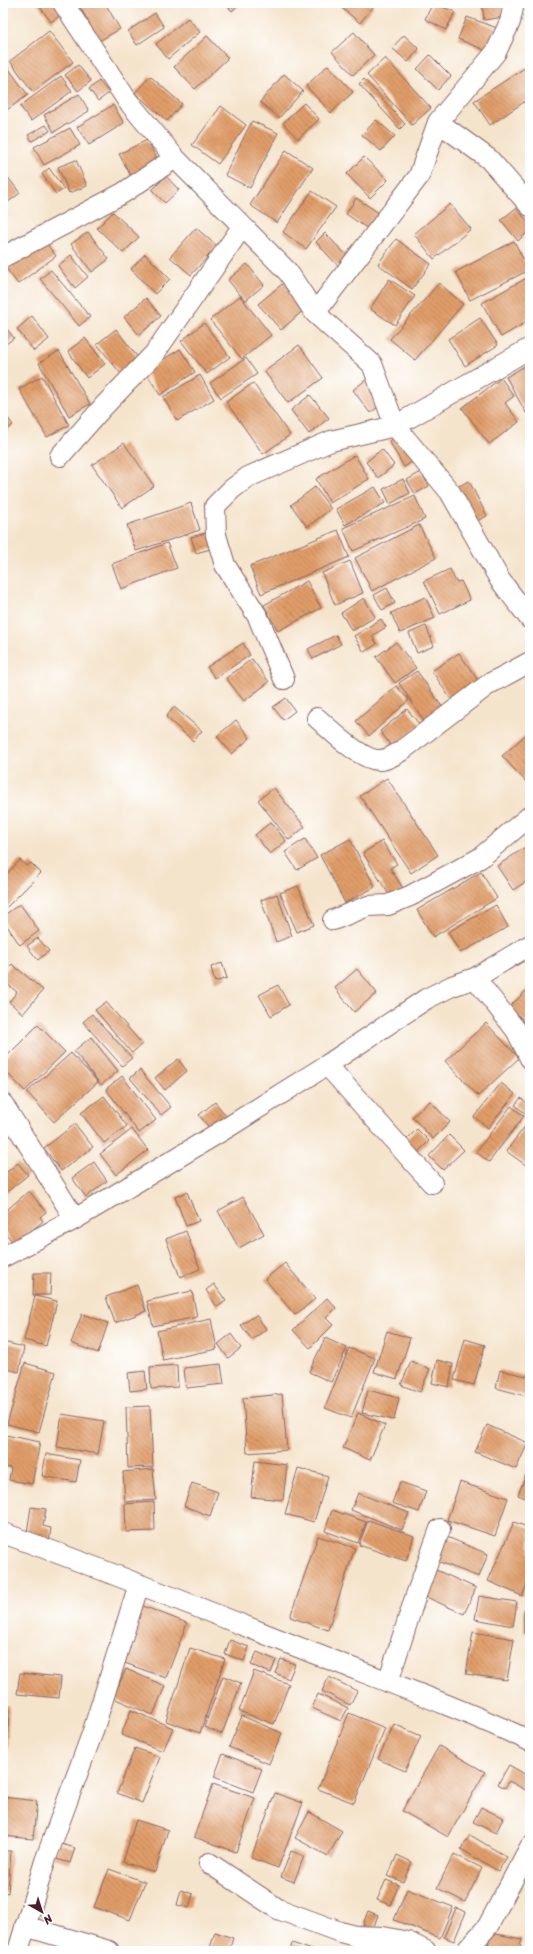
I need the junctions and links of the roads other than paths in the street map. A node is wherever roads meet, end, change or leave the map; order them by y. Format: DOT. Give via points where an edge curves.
graph roads {
  1 [pos="63,3"];
  2 [pos="514,3"];
  3 [pos="438,122"];
  4 [pos="175,158"];
  5 [pos="530,206"];
  6 [pos="242,227"];
  7 [pos="3,257"];
  8 [pos="315,313"];
  9 [pos="530,348"];
  10 [pos="395,426"];
  11 [pos="60,456"];
  12 [pos="530,619"];
  13 [pos="530,662"];
  14 [pos="284,679"];
  15 [pos="317,718"];
  16 [pos="530,816"];
  17 [pos="333,920"];
  18 [pos="530,945"];
  19 [pos="475,978"];
  20 [pos="530,1058"];
  21 [pos="327,1065"];
  22 [pos="3,1104"];
  23 [pos="432,1183"];
  24 [pos="76,1219"];
  25 [pos="3,1257"];
  26 [pos="440,1530"];
  27 [pos="3,1533"];
  28 [pos="139,1584"];
  29 [pos="388,1682"];
  30 [pos="530,1741"];
  31 [pos="530,1846"];
  32 [pos="209,1863"];
  33 [pos="25,1926"];
  34 [pos="18,1951"];
  35 [pos="109,1951"];
  36 [pos="426,1951"];
  37 [pos="466,1951"];
  1 -- 4 [label="street" via="127,100"];
  2 -- 3 [label="street" via="510,22 496,52"];
  3 -- 5 [label="street" via="489,159"];
  3 -- 8 [label="street" via="419,176"];
  4 -- 6 [label="street"];
  4 -- 7 [label="street" via="123,193"];
  6 -- 8 [label="street" via="288,272"];
  6 -- 11 [label="street" via="154,354"];
  8 -- 10 [label="street" via="372,364"];
  9 -- 10 [label="street"];
  10 -- 12 [label="street" via="450,492 500,580"];
  10 -- 14 [label="street" via="331,441 248,477 215,506 216,535 225,564 258,617"];
  13 -- 15 [label="street" via="488,684 401,751 381,760 358,752"];
  16 -- 17 [label="street" via="480,858 410,896 388,905 368,906"];
  18 -- 19 [label="street"];
  19 -- 20 [label="street" via="516,1030"];
  19 -- 21 [label="street" via="426,999"];
  21 -- 23 [label="street"];
  21 -- 24 [label="street"];
  22 -- 24 [label="street"];
  24 -- 25 [label="street"];
  26 -- 29 [label="street"];
  27 -- 28 [label="street"];
  28 -- 29 [label="street"];
  28 -- 33 [label="street" via="92,1734 45,1861"];
  29 -- 30 [label="street"];
  31 -- 37 [label="street" via="488,1926"];
  32 -- 36 [label="street" via="278,1909 340,1932 408,1942"];
  33 -- 34 [label="street"];
  33 -- 35 [label="street"];
}
